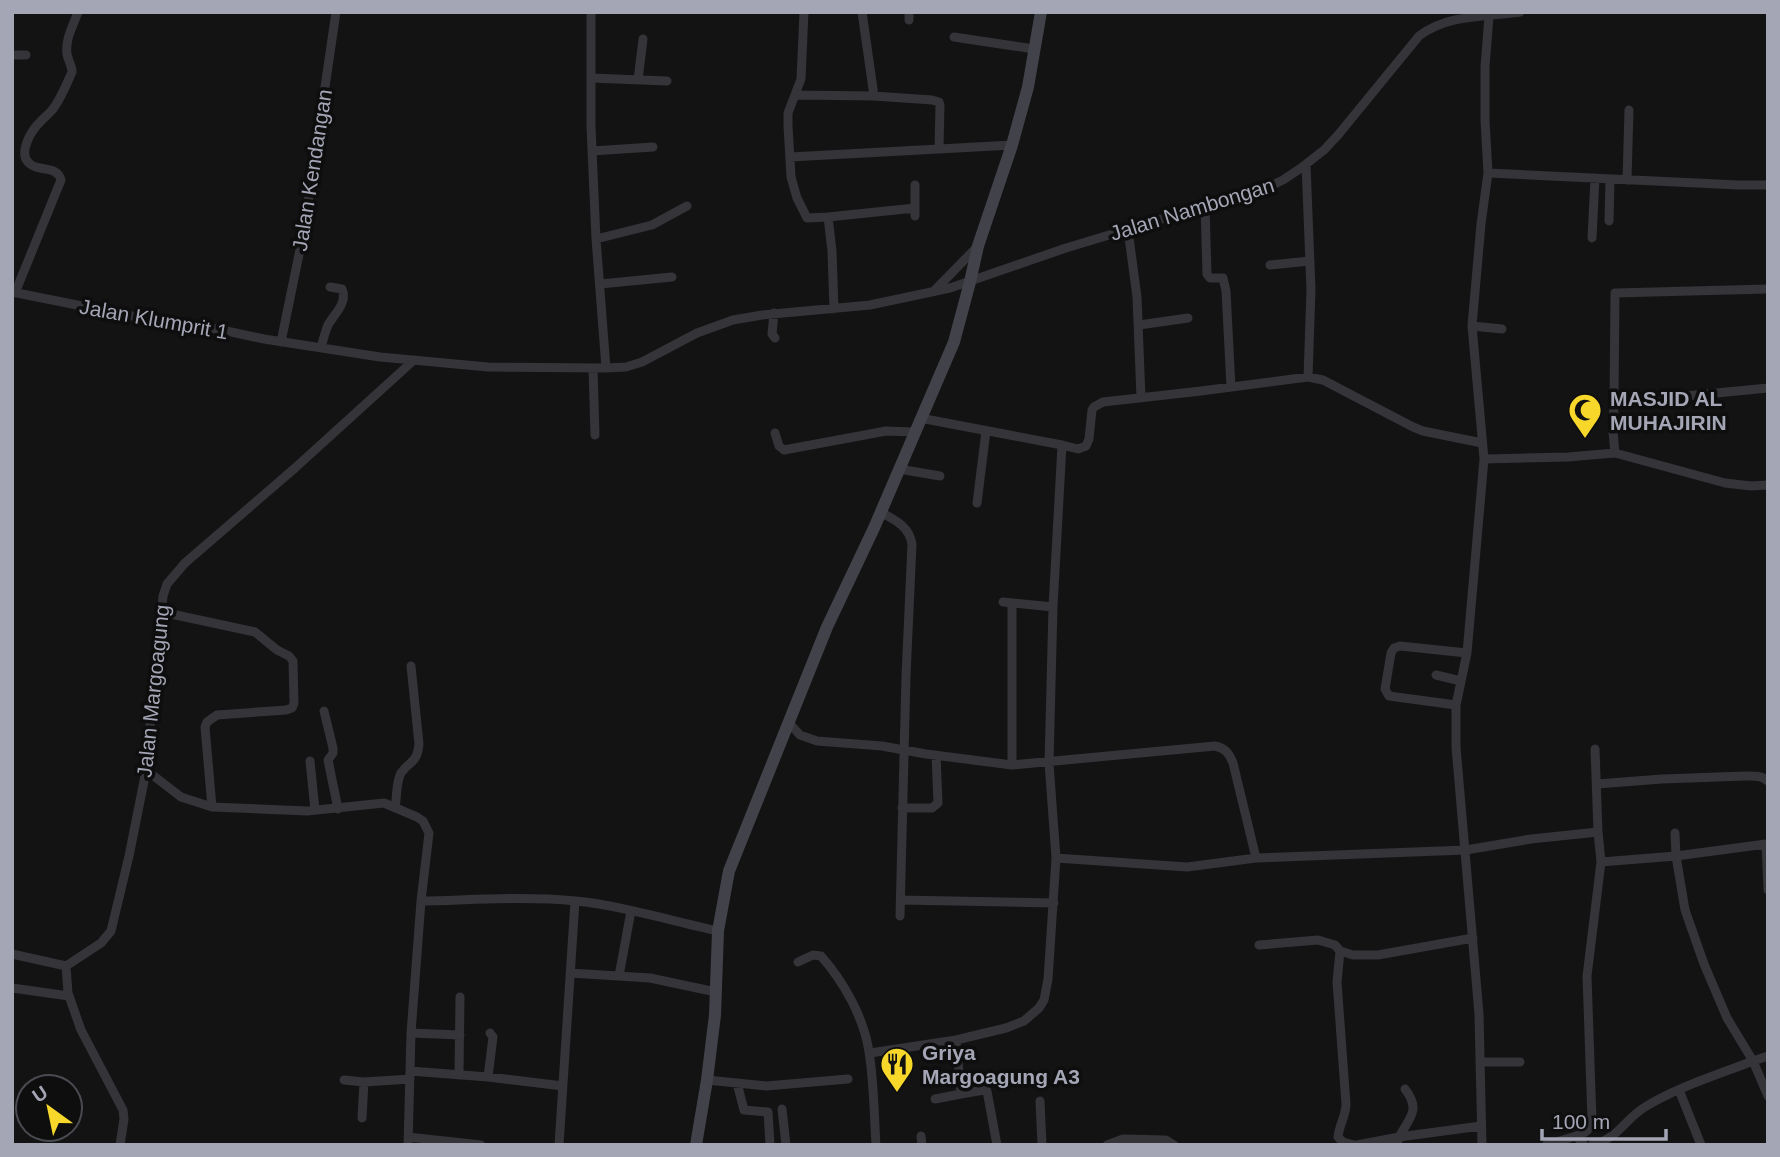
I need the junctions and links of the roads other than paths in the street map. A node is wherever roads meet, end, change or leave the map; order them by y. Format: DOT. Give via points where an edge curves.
graph roads {
  1 [pos="78,12"];
  2 [pos="336,12"];
  3 [pos="591,12"];
  4 [pos="804,12"];
  5 [pos="862,12"];
  6 [pos="1041,12"];
  7 [pos="1520,12"];
  8 [pos="1489,16"];
  9 [pos="954,37"];
  10 [pos="643,38"];
  11 [pos="1034,49"];
  12 [pos="12,55"];
  13 [pos="26,55"];
  14 [pos="591,78"];
  15 [pos="638,80"];
  16 [pos="667,81"];
  17 [pos="795,95"];
  18 [pos="874,96"];
  19 [pos="1629,110"];
  20 [pos="1012,145"];
  21 [pos="653,147"];
  22 [pos="939,149"];
  23 [pos="592,150"];
  24 [pos="790,157"];
  25 [pos="1306,164"];
  26 [pos="1488,173"];
  27 [pos="1595,178"];
  28 [pos="1610,179"];
  29 [pos="1627,180"];
  30 [pos="915,185"];
  31 [pos="1768,185"];
  32 [pos="687,206"];
  33 [pos="1205,206"];
  34 [pos="828,216"];
  35 [pos="1609,222"];
  36 [pos="1128,230"];
  37 [pos="1592,237"];
  38 [pos="596,239"];
  39 [pos="978,246"];
  40 [pos="1310,261"];
  41 [pos="1270,265"];
  42 [pos="672,277"];
  43 [pos="970,282"];
  44 [pos="600,284"];
  45 [pos="330,287"];
  46 [pos="1768,289"];
  47 [pos="934,291"];
  48 [pos="14,292"];
  49 [pos="834,309"];
  50 [pos="774,313"];
  51 [pos="1188,318"];
  52 [pos="1139,325"];
  53 [pos="1472,327"];
  54 [pos="1502,329"];
  55 [pos="775,338"];
  56 [pos="281,342"];
  57 [pos="321,348"];
  58 [pos="414,360"];
  59 [pos="593,368"];
  60 [pos="606,368"];
  61 [pos="1308,377"];
  62 [pos="1231,387"];
  63 [pos="1768,388"];
  64 [pos="1141,398"];
  65 [pos="1614,403"];
  66 [pos="920,418"];
  67 [pos="986,431"];
  68 [pos="914,432"];
  69 [pos="775,433"];
  70 [pos="595,435"];
  71 [pos="1482,443"];
  72 [pos="1062,445"];
  73 [pos="1615,453"];
  74 [pos="1484,459"];
  75 [pos="898,469"];
  76 [pos="940,476"];
  77 [pos="1768,485"];
  78 [pos="977,503"];
  79 [pos="880,512"];
  80 [pos="1053,607"];
  81 [pos="162,612"];
  82 [pos="1467,653"];
  83 [pos="411,666"];
  84 [pos="1436,675"];
  85 [pos="1461,681"];
  86 [pos="1456,705"];
  87 [pos="324,712"];
  88 [pos="790,728"];
  89 [pos="1595,749"];
  90 [pos="903,750"];
  91 [pos="936,755"];
  92 [pos="310,761"];
  93 [pos="1049,763"];
  94 [pos="1012,765"];
  95 [pos="146,770"];
  96 [pos="1768,781"];
  97 [pos="1597,783"];
  98 [pos="212,807"];
  99 [pos="396,808"];
  100 [pos="902,808"];
  101 [pos="338,809"];
  102 [pos="315,810"];
  103 [pos="1598,832"];
  104 [pos="1675,833"];
  105 [pos="1767,841"];
  106 [pos="1466,850"];
  107 [pos="1676,856"];
  108 [pos="1056,858"];
  109 [pos="1256,858"];
  110 [pos="1601,862"];
  111 [pos="1768,890"];
  112 [pos="901,900"];
  113 [pos="421,901"];
  114 [pos="575,901"];
  115 [pos="1054,903"];
  116 [pos="631,911"];
  117 [pos="900,916"];
  118 [pos="718,931"];
  119 [pos="1473,938"];
  120 [pos="1259,945"];
  121 [pos="1339,951"];
  122 [pos="12,954"];
  123 [pos="798,962"];
  124 [pos="66,966"];
  125 [pos="570,973"];
  126 [pos="619,976"];
  127 [pos="12,988"];
  128 [pos="716,992"];
  129 [pos="69,996"];
  130 [pos="460,997"];
  131 [pos="411,1033"];
  132 [pos="490,1033"];
  133 [pos="460,1035"];
  134 [pos="956,1040"];
  135 [pos="870,1053"];
  136 [pos="1768,1056"];
  137 [pos="1753,1061"];
  138 [pos="1480,1062"];
  139 [pos="1520,1062"];
  140 [pos="410,1075"];
  141 [pos="459,1075"];
  142 [pos="488,1077"];
  143 [pos="848,1079"];
  144 [pos="344,1080"];
  145 [pos="707,1080"];
  146 [pos="364,1082"];
  147 [pos="737,1083"];
  148 [pos="563,1086"];
  149 [pos="1405,1089"];
  150 [pos="1679,1090"];
  151 [pos="961,1094"];
  152 [pos="1768,1096"];
  153 [pos="935,1098"];
  154 [pos="1040,1101"];
  155 [pos="782,1109"];
  156 [pos="362,1118"];
  157 [pos="1481,1126"];
  158 [pos="1576,1136"];
  159 [pos="408,1141"];
  160 [pos="1398,1141"];
  161 [pos="120,1145"];
  162 [pos="481,1145"];
  163 [pos="559,1145"];
  164 [pos="696,1145"];
  165 [pos="769,1145"];
  166 [pos="786,1145"];
  167 [pos="876,1145"];
  168 [pos="997,1145"];
  169 [pos="1042,1145"];
  170 [pos="1107,1145"];
  171 [pos="1174,1145"];
  172 [pos="1355,1145"];
  173 [pos="1482,1145"];
  174 [pos="1546,1145"];
  175 [pos="1584,1145"];
  176 [pos="1592,1145"];
  177 [pos="1701,1145"];
  1 -- 48 [label="street" via="67,40 72,72 24,154 34,167 57,172 61,180"];
  2 -- 56 [label="street, Jalan Kendangan" via="304,230"];
  3 -- 14 [label="street"];
  4 -- 17 [label="street" via="801,79"];
  5 -- 18 [label="street"];
  6 -- 11 [label="street"];
  7 -- 8 [label="street, Jalan Nambongan"];
  8 -- 25 [label="street, Jalan Nambongan" via="1439,23 1419,36 1338,135"];
  8 -- 26 [label="street" via="1485,66"];
  9 -- 11 [label="street"];
  10 -- 15 [label="street"];
  11 -- 20 [label="street"];
  12 -- 13 [label="street"];
  14 -- 15 [label="street"];
  14 -- 23 [label="street"];
  15 -- 16 [label="street"];
  17 -- 18 [label="street"];
  17 -- 24 [label="street" via="788,113"];
  18 -- 22 [label="street" via="939,103"];
  19 -- 29 [label="street"];
  20 -- 22 [label="street"];
  20 -- 39 [label="street"];
  21 -- 23 [label="street"];
  22 -- 24 [label="street"];
  23 -- 38 [label="street"];
  24 -- 34 [label="street" via="791,177 806,218"];
  25 -- 33 [label="street, Jalan Nambongan" via="1266,189"];
  25 -- 40 [label="street"];
  26 -- 27 [label="street"];
  26 -- 53 [label="street"];
  27 -- 28 [label="street"];
  27 -- 37 [label="street"];
  28 -- 29 [label="street"];
  28 -- 35 [label="street"];
  29 -- 31 [label="street"];
  30 -- 34 [label="street" via="915,212"];
  32 -- 38 [label="street" via="652,225"];
  33 -- 36 [label="street, Jalan Nambongan"];
  33 -- 62 [label="street" via="1207,274 1223,278 1226,291"];
  34 -- 49 [label="street"];
  36 -- 43 [label="street, Jalan Nambongan"];
  36 -- 52 [label="street"];
  38 -- 44 [label="street"];
  39 -- 43 [label="street"];
  39 -- 47 [label="street"];
  40 -- 41 [label="street"];
  40 -- 61 [label="street"];
  42 -- 44 [label="street"];
  43 -- 47 [label="street, Jalan Nambongan"];
  43 -- 66 [label="street" via="954,342"];
  44 -- 60 [label="street"];
  45 -- 57 [label="street" via="345,294"];
  46 -- 65 [label="street" via="1615,293"];
  47 -- 49 [label="street, Jalan Nambongan"];
  48 -- 56 [label="street, Jalan Klumprit 1"];
  49 -- 50 [label="street, Jalan Nambongan"];
  50 -- 55 [label="street"];
  50 -- 60 [label="street, Jalan Nambongan" via="713,326 642,362"];
  51 -- 52 [label="street"];
  52 -- 64 [label="street"];
  53 -- 54 [label="street"];
  53 -- 71 [label="street"];
  56 -- 57 [label="street, Jalan Klumprit 1"];
  57 -- 58 [label="street, Jalan Klumprit 1"];
  58 -- 59 [label="street, Jalan Klumprit 1" via="488,367"];
  58 -- 81 [label="street, Jalan Margoagung" via="185,563 166,587"];
  59 -- 60 [label="street, Jalan Klumprit 1"];
  59 -- 70 [label="street"];
  61 -- 62 [label="street"];
  61 -- 71 [label="street" via="1323,380 1423,431"];
  62 -- 64 [label="street"];
  63 -- 65 [label="street"];
  64 -- 72 [label="street" via="1098,404 1092,410 1086,446"];
  65 -- 73 [label="street"];
  66 -- 67 [label="street"];
  66 -- 68 [label="street"];
  67 -- 72 [label="street"];
  67 -- 78 [label="street"];
  68 -- 69 [label="street" via="886,431 785,450"];
  68 -- 75 [label="street"];
  71 -- 74 [label="street"];
  72 -- 80 [label="street"];
  73 -- 74 [label="street"];
  73 -- 77 [label="street" via="1726,483"];
  74 -- 82 [label="street"];
  75 -- 76 [label="street"];
  75 -- 79 [label="street"];
  79 -- 88 [label="street" via="827,627"];
  79 -- 90 [label="street" via="898,521 912,544"];
  80 -- 93 [label="street"];
  80 -- 94 [label="street" via="1007,603"];
  81 -- 95 [label="street, Jalan Margoagung"];
  81 -- 98 [label="street" via="255,632 293,661 292,708 217,715 206,722"];
  82 -- 85 [label="street"];
  82 -- 86 [label="street" via="1400,646 1391,653 1384,689 1389,696"];
  83 -- 99 [label="street" via="419,744 415,760 400,775"];
  84 -- 85 [label="street"];
  85 -- 86 [label="street"];
  86 -- 106 [label="street"];
  87 -- 101 [label="street" via="333,748 328,760"];
  88 -- 90 [label="street" via="817,741"];
  88 -- 118 [label="street" via="729,871"];
  89 -- 97 [label="street"];
  90 -- 91 [label="street"];
  90 -- 100 [label="street"];
  91 -- 94 [label="street"];
  91 -- 100 [label="street" via="938,803 932,808"];
  92 -- 102 [label="street"];
  93 -- 94 [label="street"];
  93 -- 108 [label="street"];
  93 -- 109 [label="street" via="1221,747 1234,763"];
  95 -- 98 [label="street" via="181,797"];
  95 -- 124 [label="street, Jalan Margoagung" via="111,930 101,943"];
  96 -- 97 [label="street" via="1745,776"];
  97 -- 103 [label="street"];
  98 -- 102 [label="street"];
  99 -- 101 [label="street" via="376,803"];
  99 -- 113 [label="street" via="423,821 429,833"];
  100 -- 112 [label="street"];
  101 -- 102 [label="street"];
  103 -- 106 [label="street"];
  103 -- 110 [label="street"];
  104 -- 107 [label="street"];
  105 -- 107 [label="street"];
  105 -- 111 [label="street"];
  106 -- 109 [label="street"];
  106 -- 119 [label="street"];
  107 -- 110 [label="street"];
  107 -- 137 [label="street" via="1685,910 1704,964 1727,1018"];
  108 -- 109 [label="street" via="1186,867"];
  108 -- 115 [label="street"];
  110 -- 158 [label="street" via="1587,976 1592,1120 1586,1133"];
  112 -- 115 [label="street"];
  112 -- 117 [label="street"];
  113 -- 114 [label="street"];
  113 -- 131 [label="street"];
  114 -- 116 [label="street"];
  114 -- 125 [label="street"];
  115 -- 134 [label="street" via="1048,979 1039,1009 1006,1028"];
  116 -- 118 [label="street"];
  116 -- 126 [label="street"];
  118 -- 128 [label="street"];
  119 -- 121 [label="street" via="1378,955"];
  119 -- 138 [label="street"];
  120 -- 121 [label="street" via="1318,940"];
  121 -- 172 [label="street" via="1346,1115 1338,1137"];
  122 -- 124 [label="street"];
  123 -- 135 [label="street" via="817,955 826,962 854,1007"];
  124 -- 129 [label="street"];
  125 -- 126 [label="street"];
  125 -- 148 [label="street"];
  126 -- 128 [label="street"];
  127 -- 129 [label="street"];
  128 -- 145 [label="street"];
  129 -- 161 [label="street" via="84,1036 123,1110"];
  130 -- 133 [label="street"];
  131 -- 133 [label="street"];
  131 -- 140 [label="street"];
  132 -- 142 [label="street"];
  133 -- 141 [label="street"];
  134 -- 135 [label="street"];
  134 -- 151 [label="street"];
  135 -- 167 [label="street"];
  136 -- 137 [label="street"];
  137 -- 150 [label="street"];
  137 -- 152 [label="street"];
  138 -- 139 [label="street"];
  138 -- 157 [label="street"];
  140 -- 141 [label="street"];
  140 -- 146 [label="street"];
  140 -- 159 [label="street"];
  141 -- 142 [label="street"];
  142 -- 148 [label="street"];
  143 -- 147 [label="street" via="779,1085"];
  144 -- 146 [label="street"];
  145 -- 147 [label="street"];
  145 -- 164 [label="street"];
  146 -- 156 [label="street"];
  147 -- 165 [label="street" via="744,1110 768,1112"];
  148 -- 163 [label="street"];
  149 -- 160 [label="street" via="1414,1105"];
  150 -- 176 [label="street" via="1643,1108 1615,1134"];
  150 -- 177 [label="street"];
  151 -- 153 [label="street"];
  151 -- 168 [label="street" via="987,1091"];
  154 -- 169 [label="street"];
  155 -- 166 [label="street"];
  157 -- 160 [label="street"];
  157 -- 173 [label="street"];
  158 -- 174 [label="street"];
  158 -- 175 [label="street"];
  159 -- 162 [label="street"];
  160 -- 172 [label="street"];
  170 -- 171 [label="street" via="1122,1139 1166,1140"];
}
